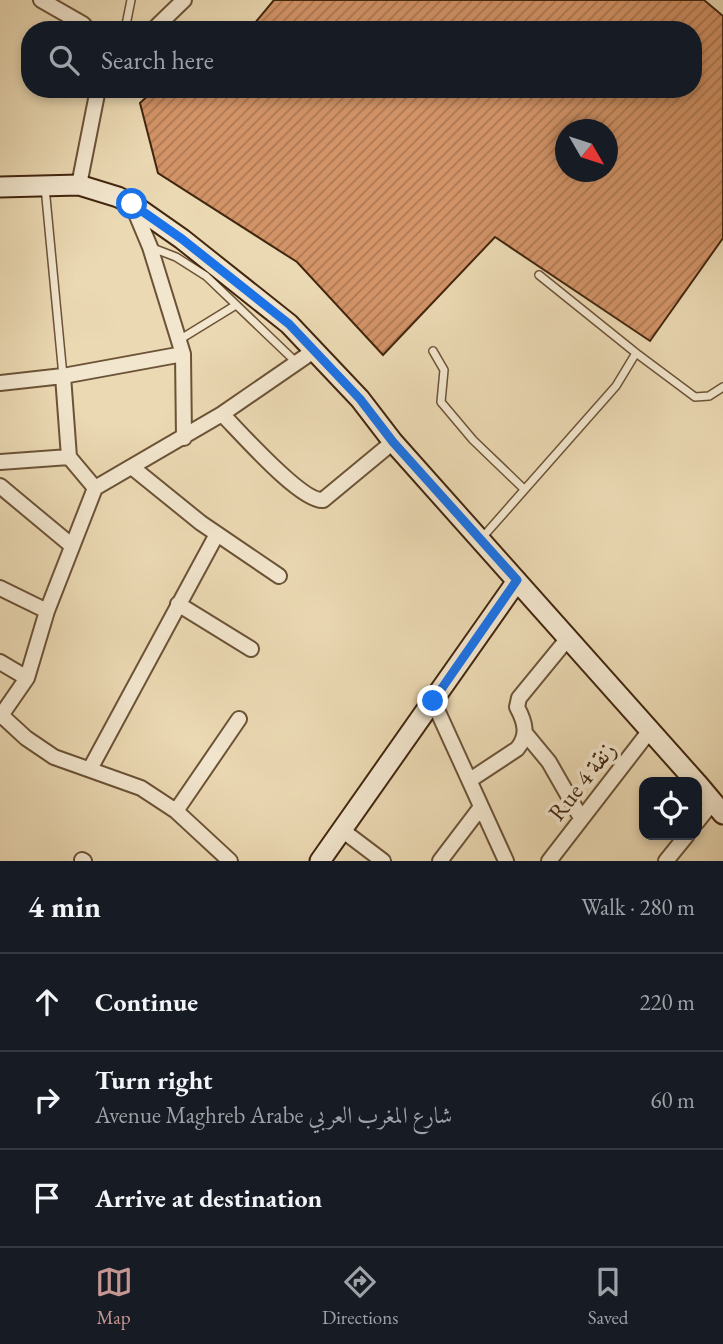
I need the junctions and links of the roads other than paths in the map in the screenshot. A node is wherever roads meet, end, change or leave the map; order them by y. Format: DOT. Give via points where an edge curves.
graph roads {
  1 [pos="41,0"];
  2 [pos="131,0"];
  3 [pos="184,0"];
  4 [pos="78,21"];
  5 [pos="127,21"];
  6 [pos="162,21"];
  7 [pos="96,98"];
  8 [pos="79,185"];
  9 [pos="45,186"];
  10 [pos="0,187"];
  11 [pos="132,204"];
  12 [pos="150,247"];
  13 [pos="539,275"];
  14 [pos="236,305"];
  15 [pos="181,347"];
  16 [pos="314,350"];
  17 [pos="433,351"];
  18 [pos="636,353"];
  19 [pos="297,362"];
  20 [pos="63,376"];
  21 [pos="0,383"];
  22 [pos="723,387"];
  23 [pos="222,414"];
  24 [pos="184,438"];
  25 [pos="393,442"];
  26 [pos="69,457"];
  27 [pos="0,462"];
  28 [pos="132,468"];
  29 [pos="0,486"];
  30 [pos="95,488"];
  31 [pos="524,489"];
  32 [pos="217,534"];
  33 [pos="481,540"];
  34 [pos="71,545"];
  35 [pos="279,576"];
  36 [pos="517,580"];
  37 [pos="0,588"];
  38 [pos="178,604"];
  39 [pos="47,611"];
  40 [pos="569,637"];
  41 [pos="251,649"];
  42 [pos="0,662"];
  43 [pos="27,678"];
  44 [pos="433,701"];
  45 [pos="1,716"];
  46 [pos="239,719"];
  47 [pos="651,729"];
  48 [pos="525,733"];
  49 [pos="90,769"];
  50 [pos="691,777"];
  51 [pos="470,780"];
  52 [pos="702,790"];
  53 [pos="481,807"];
  54 [pos="718,808"];
  55 [pos="176,811"];
  56 [pos="581,818"];
  57 [pos="702,819"];
  58 [pos="342,830"];
  59 [pos="683,840"];
  60 [pos="230,861"];
  61 [pos="320,861"];
  62 [pos="383,861"];
  63 [pos="440,861"];
  64 [pos="506,861"];
  65 [pos="549,861"];
  66 [pos="666,861"];
  1 -- 4 [label="street"];
  2 -- 5 [label="lane"];
  3 -- 6 [label="street"];
  7 -- 8 [label="street"];
  8 -- 9 [label="street"];
  8 -- 11 [label="street"];
  9 -- 10 [label="street"];
  9 -- 20 [label="lane"];
  11 -- 12 [label="street"];
  11 -- 16 [label="street" via="257,298"];
  12 -- 14 [label="lane" via="206,276"];
  12 -- 15 [label="street"];
  13 -- 18 [label="lane"];
  14 -- 15 [label="lane"];
  14 -- 19 [label="lane"];
  15 -- 20 [label="street"];
  15 -- 24 [label="street"];
  16 -- 19 [label="street"];
  16 -- 25 [label="street"];
  17 -- 31 [label="lane" via="444,370 442,402 473,440"];
  18 -- 22 [label="lane" via="695,397 709,396"];
  18 -- 31 [label="lane" via="616,386"];
  19 -- 23 [label="street"];
  20 -- 21 [label="street"];
  20 -- 26 [label="street"];
  23 -- 24 [label="street"];
  23 -- 25 [label="street" via="315,501 323,500"];
  24 -- 28 [label="street"];
  25 -- 33 [label="street"];
  26 -- 27 [label="street"];
  26 -- 30 [label="street"];
  28 -- 30 [label="street"];
  28 -- 32 [label="street"];
  29 -- 34 [label="street"];
  30 -- 34 [label="street"];
  31 -- 33 [label="lane"];
  32 -- 35 [label="street"];
  32 -- 38 [label="street"];
  33 -- 36 [label="street"];
  34 -- 39 [label="street"];
  36 -- 40 [label="street"];
  36 -- 44 [label="street"];
  37 -- 39 [label="street"];
  38 -- 41 [label="street"];
  38 -- 49 [label="street"];
  39 -- 43 [label="street"];
  40 -- 47 [label="street"];
  40 -- 48 [label="street" via="519,698"];
  42 -- 43 [label="street"];
  43 -- 45 [label="street"];
  44 -- 51 [label="street"];
  44 -- 58 [label="street"];
  45 -- 49 [label="street" via="54,757"];
  46 -- 55 [label="street"];
  47 -- 50 [label="street"];
  47 -- 56 [label="street, Rue 4 زنقة"];
  48 -- 51 [label="street" via="517,749"];
  48 -- 56 [label="street" via="549,762"];
  49 -- 55 [label="street" via="141,788"];
  51 -- 53 [label="street"];
  52 -- 54 [label="street"];
  53 -- 63 [label="street"];
  53 -- 64 [label="street"];
  54 -- 57 [label="street"];
  55 -- 60 [label="street"];
  56 -- 65 [label="street, Rue 4 زنقة"];
  58 -- 61 [label="street"];
  58 -- 62 [label="street"];
  59 -- 66 [label="street"];
}
